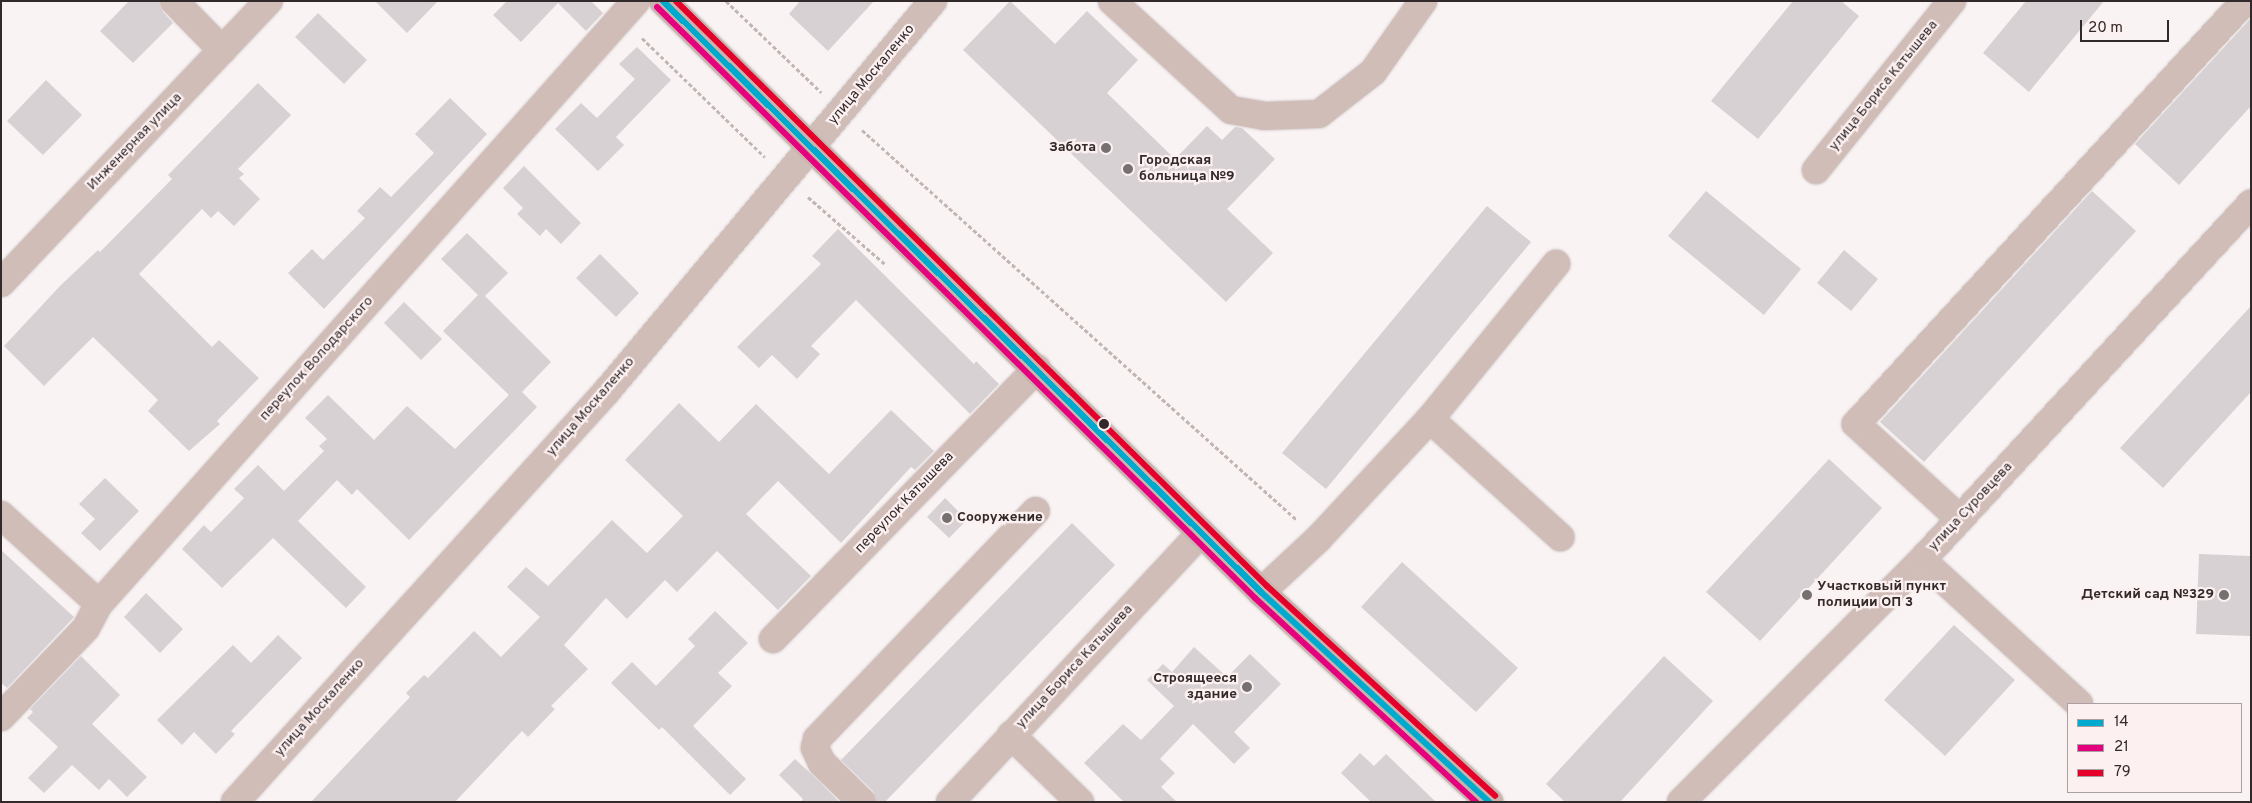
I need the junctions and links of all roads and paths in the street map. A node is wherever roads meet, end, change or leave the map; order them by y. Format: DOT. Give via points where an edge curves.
graph roads {
  1 [pos="174,1"];
  2 [pos="269,1"];
  3 [pos="636,1"];
  4 [pos="663,1"];
  5 [pos="726,1"];
  6 [pos="933,1"];
  7 [pos="1112,1"];
  8 [pos="1423,1"];
  9 [pos="1952,1"];
  10 [pos="2245,1"];
  11 [pos="222,50"];
  12 [pos="842,112"];
  13 [pos="812,146"];
  14 [pos="1816,170"];
  15 [pos="2251,204"];
  16 [pos="1556,264"];
  17 [pos="1,283"];
  18 [pos="1037,368"];
  19 [pos="1430,419"];
  20 [pos="1036,511"];
  21 [pos="1,515"];
  22 [pos="1960,519"];
  23 [pos="1201,533"];
  24 [pos="1560,537"];
  25 [pos="1318,539"];
  26 [pos="1922,560"];
  27 [pos="1261,592"];
  28 [pos="98,604"];
  29 [pos="773,639"];
  30 [pos="2078,703"];
  31 [pos="1,717"];
  32 [pos="1011,735"];
  33 [pos="235,802"];
  34 [pos="862,802"];
  35 [pos="950,802"];
  36 [pos="1080,802"];
  37 [pos="1489,802"];
  38 [pos="1681,802"];
  1 -- 11 [label="street"];
  2 -- 11 [label="street, Инженерная улица"];
  3 -- 28 [label="street, переулок Володарского"];
  4 -- 13 [label="main road"];
  5 -- 12 [label="path"];
  6 -- 12 [label="street, улица Москаленко"];
  7 -- 8 [label="street" via="1231,110 1264,116 1320,114 1373,72"];
  9 -- 14 [label="street, улица Бориса Катышева"];
  10 -- 22 [label="street" via="1856,424"];
  11 -- 17 [label="street, Инженерная улица"];
  12 -- 13 [label="street, улица Москаленко"];
  12 -- 25 [label="path"];
  13 -- 18 [label="main road"];
  13 -- 33 [label="street, улица Москаленко" via="607,391"];
  15 -- 22 [label="street, улица Суровцева"];
  16 -- 19 [label="street"];
  18 -- 23 [label="main road"];
  18 -- 29 [label="street, переулок Катышева"];
  19 -- 24 [label="street"];
  19 -- 25 [label="street"];
  20 -- 34 [label="street" via="817,739 816,748 822,763"];
  21 -- 28 [label="street"];
  22 -- 26 [label="street, улица Суровцева"];
  23 -- 27 [label="main road"];
  23 -- 32 [label="street, улица Бориса Катышева"];
  25 -- 27 [label="street"];
  26 -- 30 [label="street"];
  26 -- 38 [label="street, улица Суровцева"];
  27 -- 37 [label="main road"];
  28 -- 31 [label="street, переулок Володарского" via="86,628"];
  32 -- 35 [label="street, улица Бориса Катышева"];
  32 -- 36 [label="street"];
}
